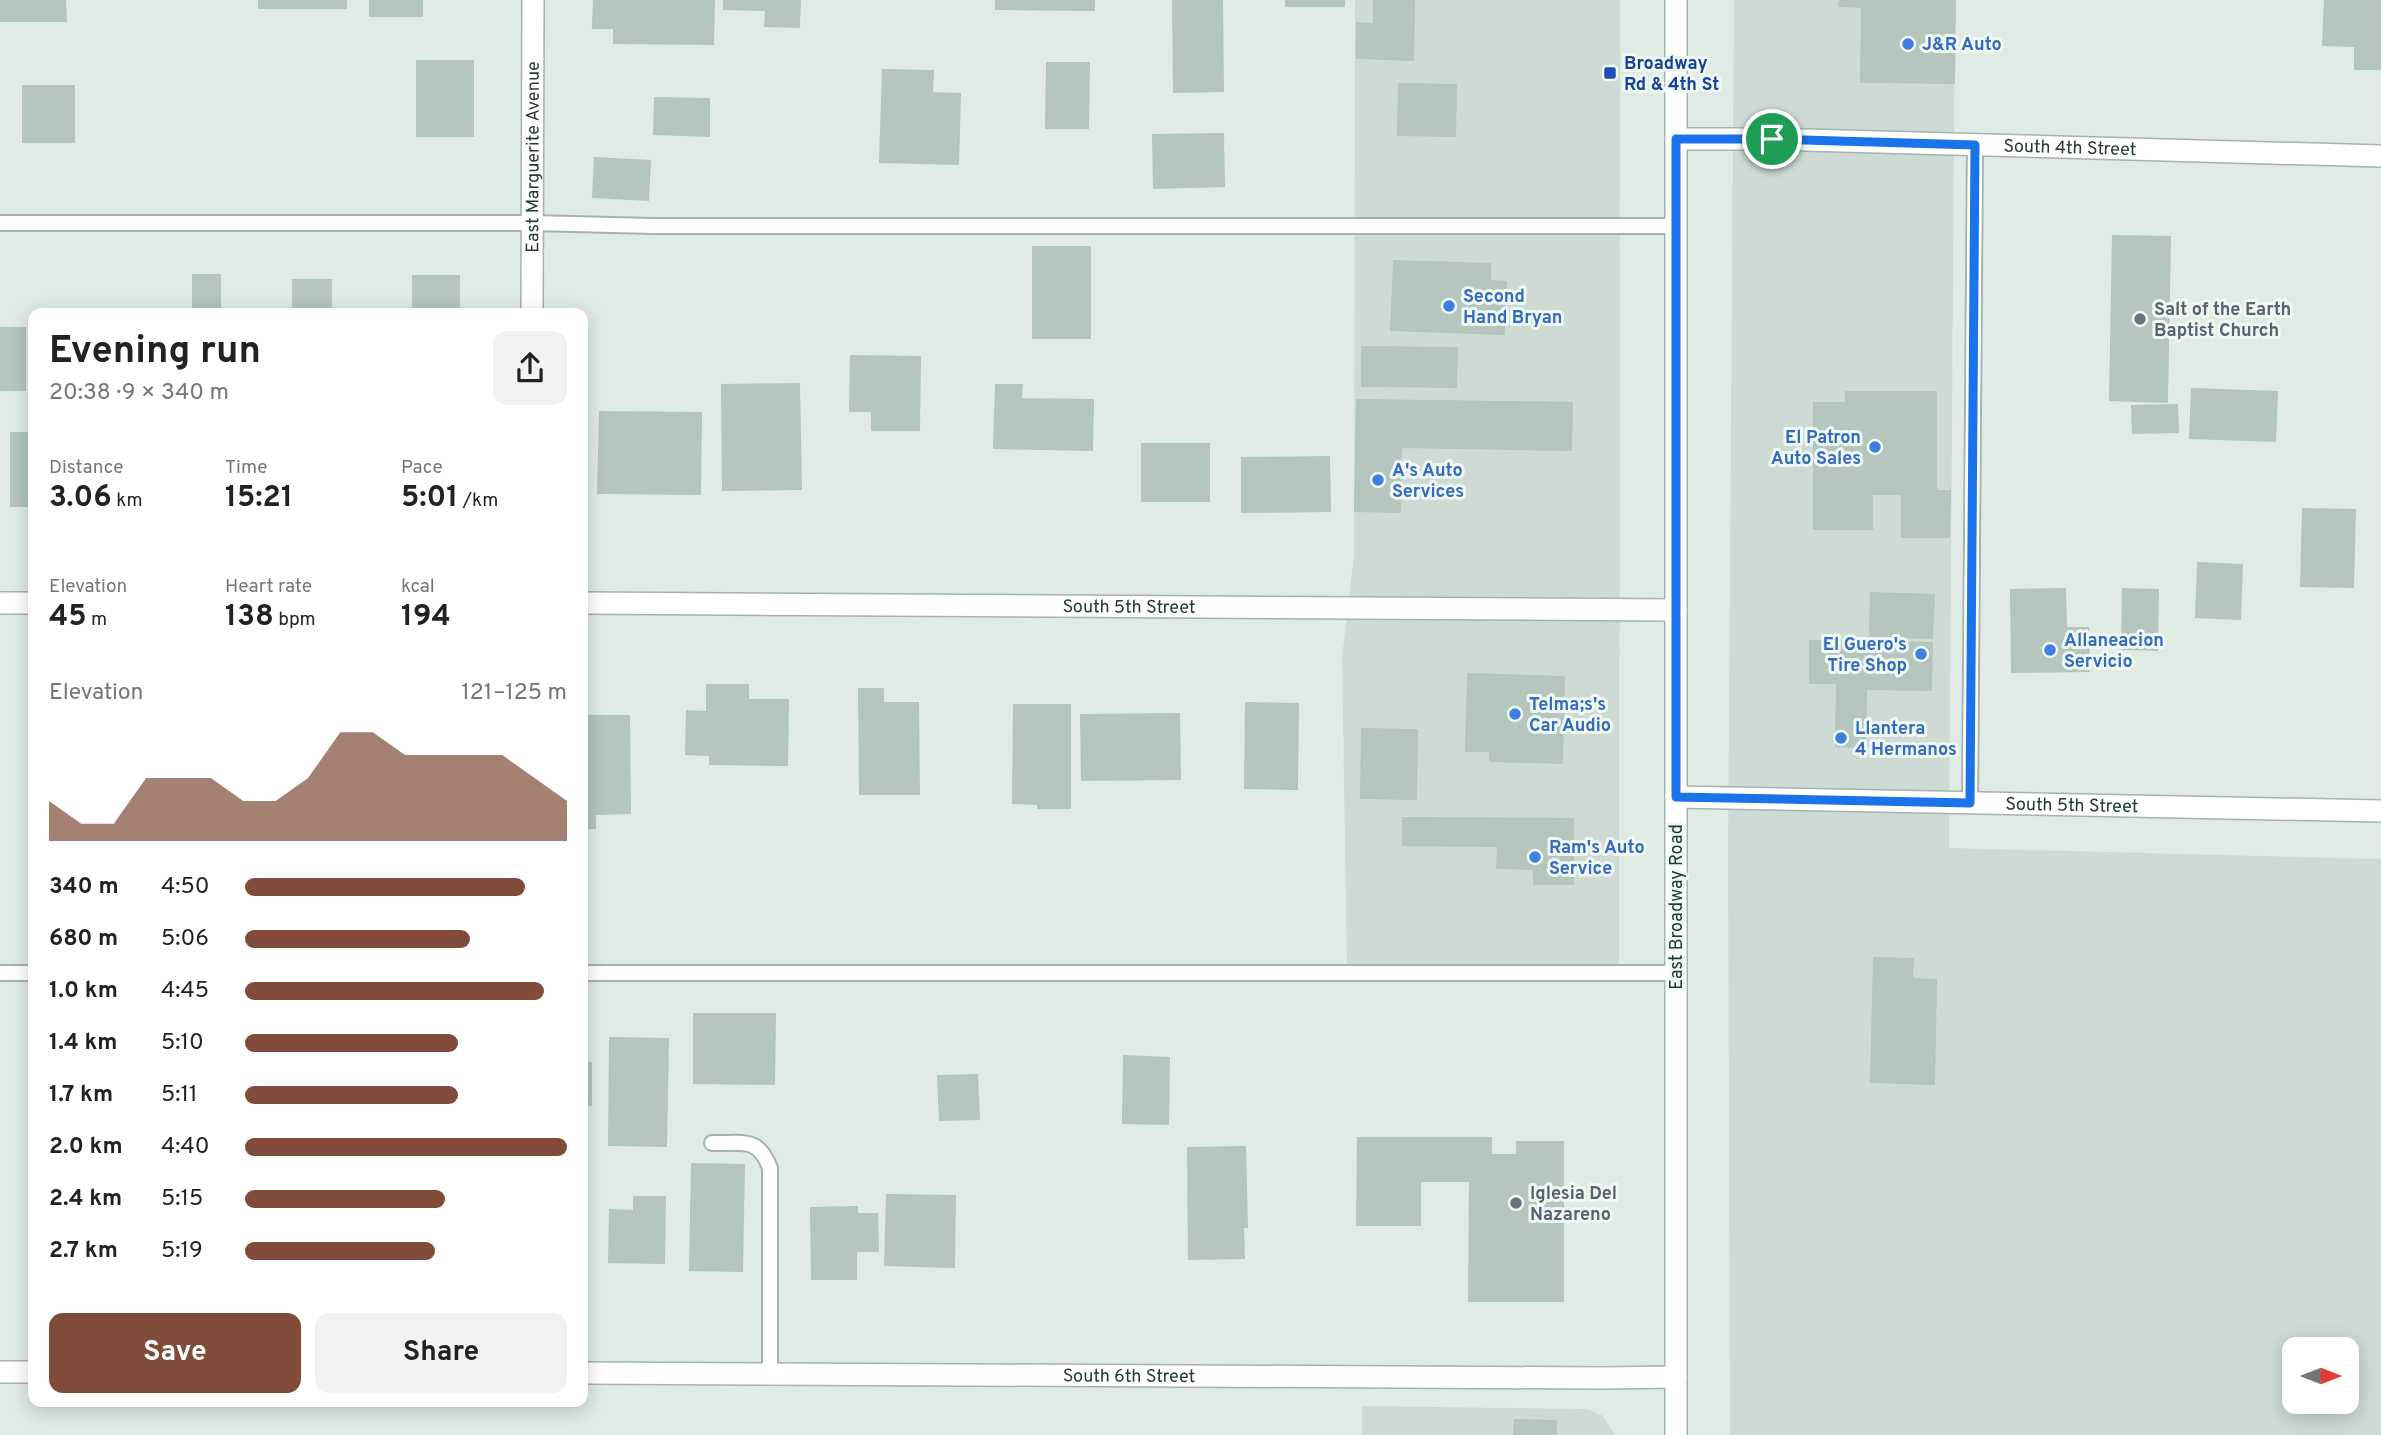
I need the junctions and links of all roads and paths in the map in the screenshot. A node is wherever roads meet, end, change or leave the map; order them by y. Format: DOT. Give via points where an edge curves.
graph roads {
  1 [pos="533,0"];
  2 [pos="1676,0"];
  3 [pos="1676,139"];
  4 [pos="1975,145"];
  5 [pos="2381,156"];
  6 [pos="0,223"];
  7 [pos="532,223"];
  8 [pos="1676,226"];
  9 [pos="532,308"];
  10 [pos="0,603"];
  11 [pos="28,603"];
  12 [pos="588,603"];
  13 [pos="1676,610"];
  14 [pos="1676,797"];
  15 [pos="1970,803"];
  16 [pos="2381,811"];
  17 [pos="0,973"];
  18 [pos="28,973"];
  19 [pos="588,973"];
  20 [pos="1676,973"];
  21 [pos="712,1143"];
  22 [pos="0,1372"];
  23 [pos="28,1372"];
  24 [pos="588,1373"];
  25 [pos="770,1374"];
  26 [pos="1676,1377"];
  27 [pos="1676,1435"];
  1 -- 7 [label="street, East Marguerite Avenue"];
  2 -- 3 [label="street, East Broadway Road"];
  3 -- 4 [label="street, South 4th Street"];
  3 -- 8 [label="street, East Broadway Road"];
  4 -- 5 [label="street, South 4th Street"];
  4 -- 15 [label="lane"];
  6 -- 7 [label="lane"];
  7 -- 8 [label="lane"];
  7 -- 9 [label="street, East Marguerite Avenue"];
  8 -- 13 [label="street, East Broadway Road"];
  10 -- 11 [label="street"];
  12 -- 13 [label="street, South 5th Street"];
  13 -- 14 [label="street, East Broadway Road"];
  14 -- 15 [label="street, South 5th Street"];
  14 -- 20 [label="street, East Broadway Road"];
  15 -- 16 [label="street, South 5th Street"];
  17 -- 18 [label="lane"];
  19 -- 20 [label="lane"];
  20 -- 26 [label="street, East Broadway Road"];
  21 -- 25 [label="lane" via="755,1145 765,1153 770,1168"];
  22 -- 23 [label="street"];
  24 -- 25 [label="street, South 6th Street"];
  25 -- 26 [label="street, South 6th Street"];
  26 -- 27 [label="street, East Broadway Road"];
}
